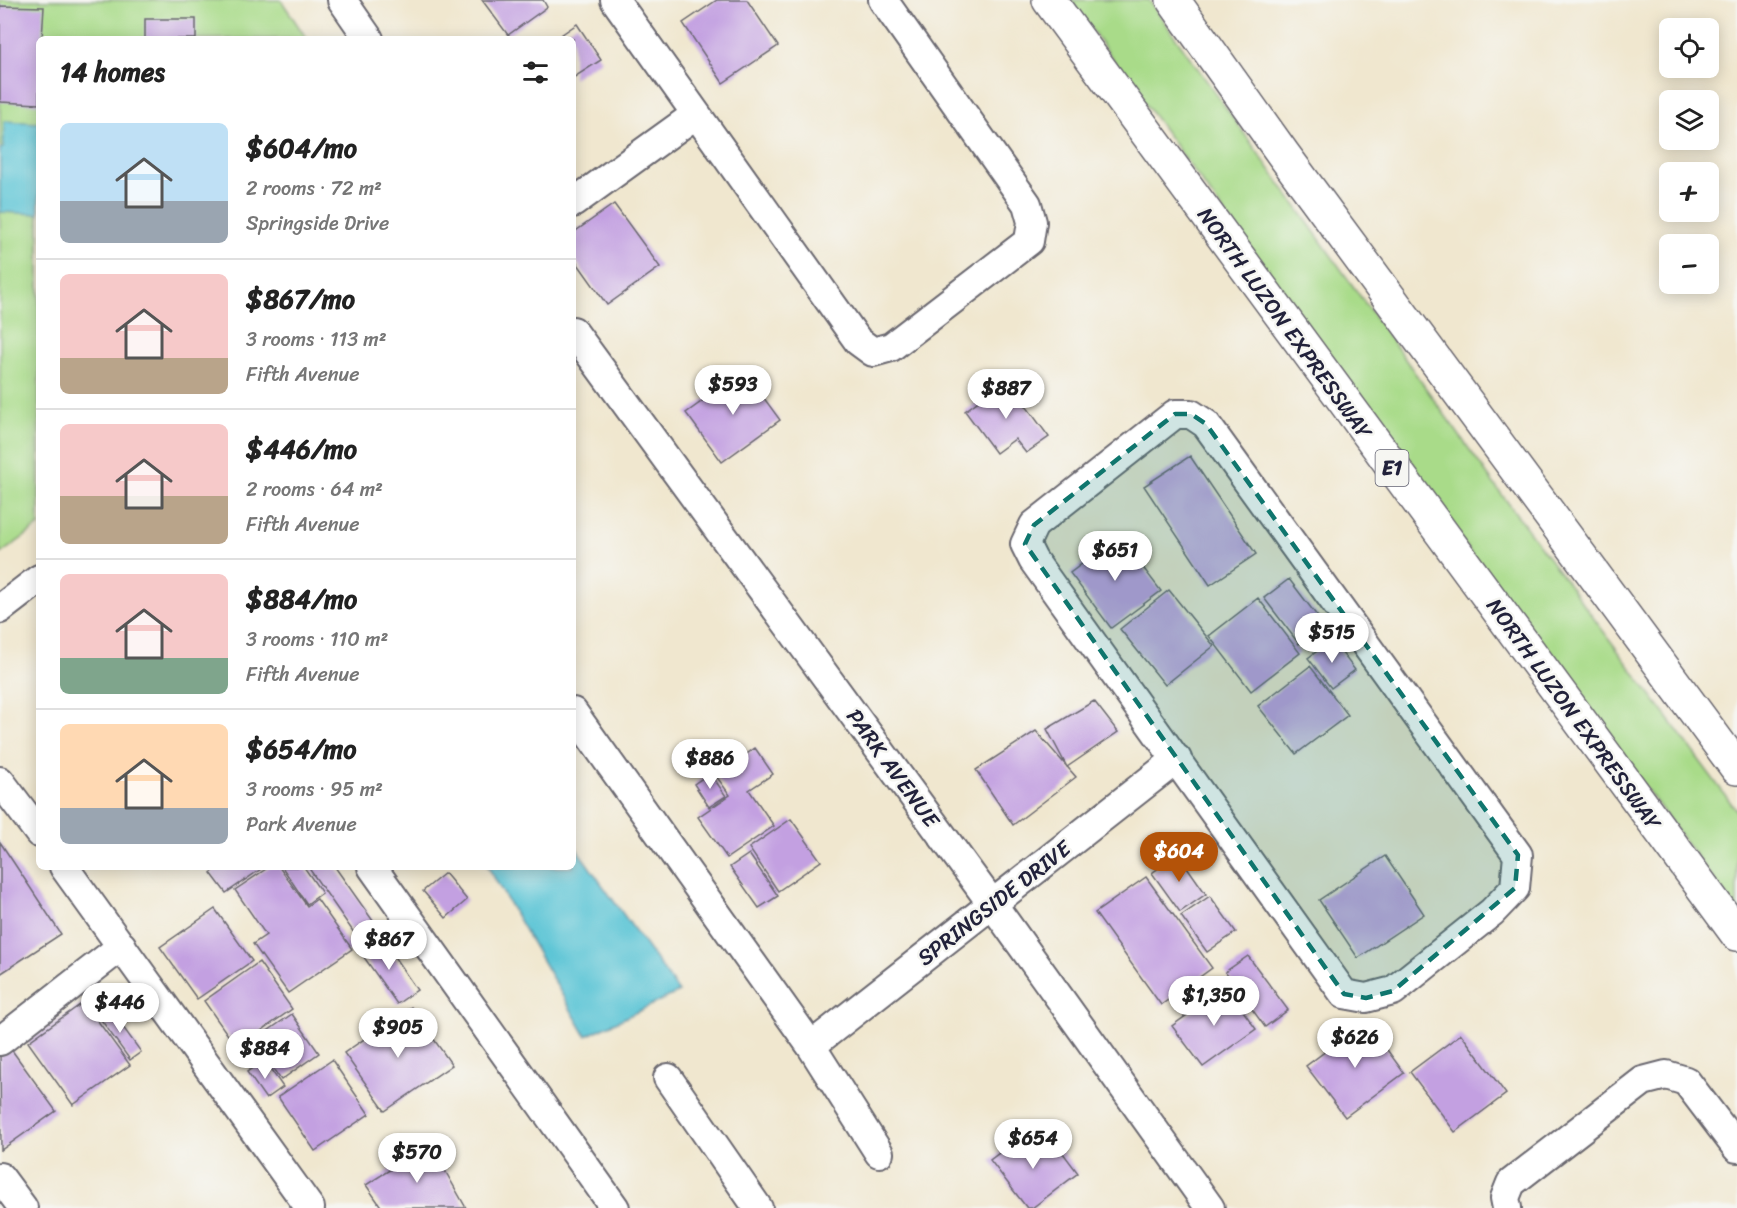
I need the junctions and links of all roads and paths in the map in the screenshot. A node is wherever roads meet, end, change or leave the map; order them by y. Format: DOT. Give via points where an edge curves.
graph roads {
  1 [pos="342,0"];
  2 [pos="615,0"];
  3 [pos="883,0"];
  4 [pos="1049,0"];
  5 [pos="1173,0"];
  6 [pos="367,36"];
  7 [pos="695,115"];
  8 [pos="576,202"];
  9 [pos="576,335"];
  10 [pos="36,581"];
  11 [pos="0,609"];
  12 [pos="576,715"];
  13 [pos="1177,759"];
  14 [pos="1737,768"];
  15 [pos="0,781"];
  16 [pos="36,829"];
  17 [pos="66,870"];
  18 [pos="374,870"];
  19 [pos="993,905"];
  20 [pos="1737,934"];
  21 [pos="122,945"];
  22 [pos="0,1041"];
  23 [pos="811,1046"];
  24 [pos="668,1078"];
  25 [pos="1737,1148"];
  26 [pos="879,1153"];
  27 [pos="0,1177"];
  28 [pos="605,1204"];
  29 [pos="22,1208"];
  30 [pos="310,1208"];
  31 [pos="758,1208"];
  32 [pos="1210,1208"];
  33 [pos="1507,1208"];
  1 -- 6 [label="street"];
  2 -- 7 [label="street"];
  3 -- 7 [label="street" via="1028,204 1032,222 1029,241 891,347 873,352 858,341"];
  4 -- 20 [label="highway, NORTH LUZON EXPRESSWAY / E1"];
  5 -- 14 [label="highway"];
  7 -- 8 [label="street"];
  9 -- 19 [label="street, PARK AVENUE"];
  10 -- 11 [label="street"];
  12 -- 23 [label="street"];
  13 -- 13 [label="street" via="1344,994 1366,998 1393,991 1492,912 1515,888 1518,855 1206,424 1191,414 1175,414 1043,517 1034,525 1025,544"];
  13 -- 19 [label="street, SPRINGSIDE DRIVE"];
  15 -- 16 [label="street"];
  17 -- 21 [label="street"];
  18 -- 28 [label="street"];
  19 -- 23 [label="street, SPRINGSIDE DRIVE"];
  19 -- 32 [label="street, PARK AVENUE"];
  21 -- 22 [label="street"];
  21 -- 30 [label="street"];
  23 -- 26 [label="street"];
  24 -- 31 [label="street"];
  25 -- 33 [label="street" via="1686,1081 1666,1075 1643,1081 1511,1183 1505,1198"];
  27 -- 29 [label="street"];
}
